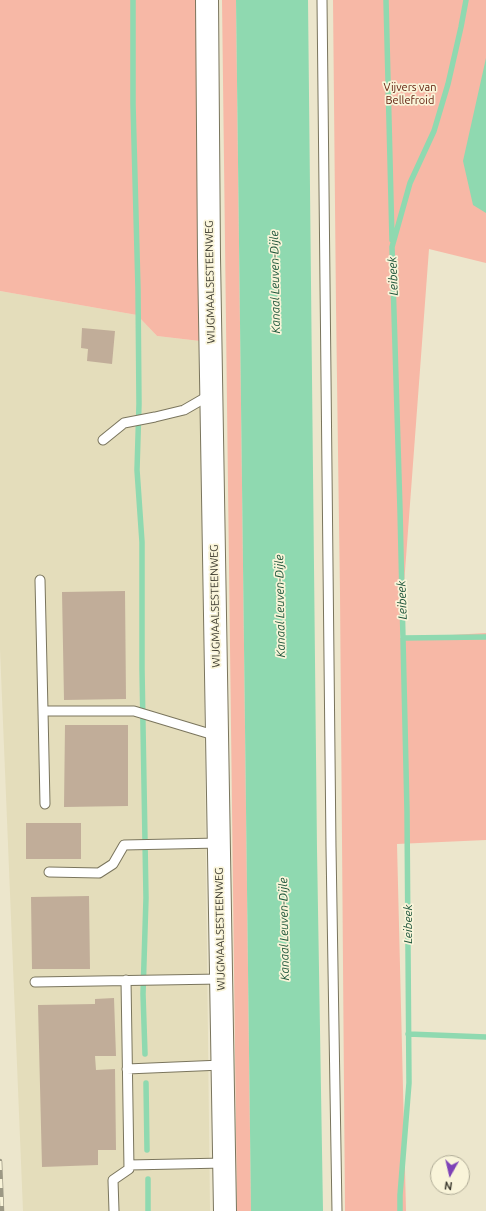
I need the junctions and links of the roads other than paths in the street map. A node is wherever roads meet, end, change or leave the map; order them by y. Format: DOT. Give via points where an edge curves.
graph roads {
  1 [pos="207,0"];
  2 [pos="322,0"];
  3 [pos="211,394"];
  4 [pos="103,440"];
  5 [pos="40,580"];
  6 [pos="43,711"];
  7 [pos="217,736"];
  8 [pos="45,804"];
  9 [pos="219,843"];
  10 [pos="49,872"];
  11 [pos="221,979"];
  12 [pos="126,980"];
  13 [pos="35,982"];
  14 [pos="222,1065"];
  15 [pos="127,1069"];
  16 [pos="224,1163"];
  17 [pos="129,1165"];
  18 [pos="114,1211"];
  19 [pos="225,1211"];
  20 [pos="337,1211"];
  1 -- 3 [label="street, WIJGMAALSESTEENWEG"];
  2 -- 20 [label="lane"];
  3 -- 4 [label="lane" via="184,410 124,423"];
  3 -- 7 [label="street, WIJGMAALSESTEENWEG"];
  5 -- 6 [label="lane"];
  6 -- 7 [label="lane" via="134,711"];
  6 -- 8 [label="lane"];
  7 -- 9 [label="street, WIJGMAALSESTEENWEG"];
  9 -- 10 [label="lane" via="124,845 112,864 99,873"];
  9 -- 11 [label="street, WIJGMAALSESTEENWEG"];
  11 -- 12 [label="lane"];
  11 -- 14 [label="street, WIJGMAALSESTEENWEG"];
  12 -- 13 [label="lane"];
  12 -- 15 [label="lane"];
  14 -- 15 [label="lane"];
  14 -- 16 [label="street, WIJGMAALSESTEENWEG"];
  15 -- 17 [label="lane"];
  16 -- 17 [label="lane"];
  16 -- 19 [label="street, WIJGMAALSESTEENWEG"];
  17 -- 18 [label="lane" via="129,1169 113,1180"];
}
